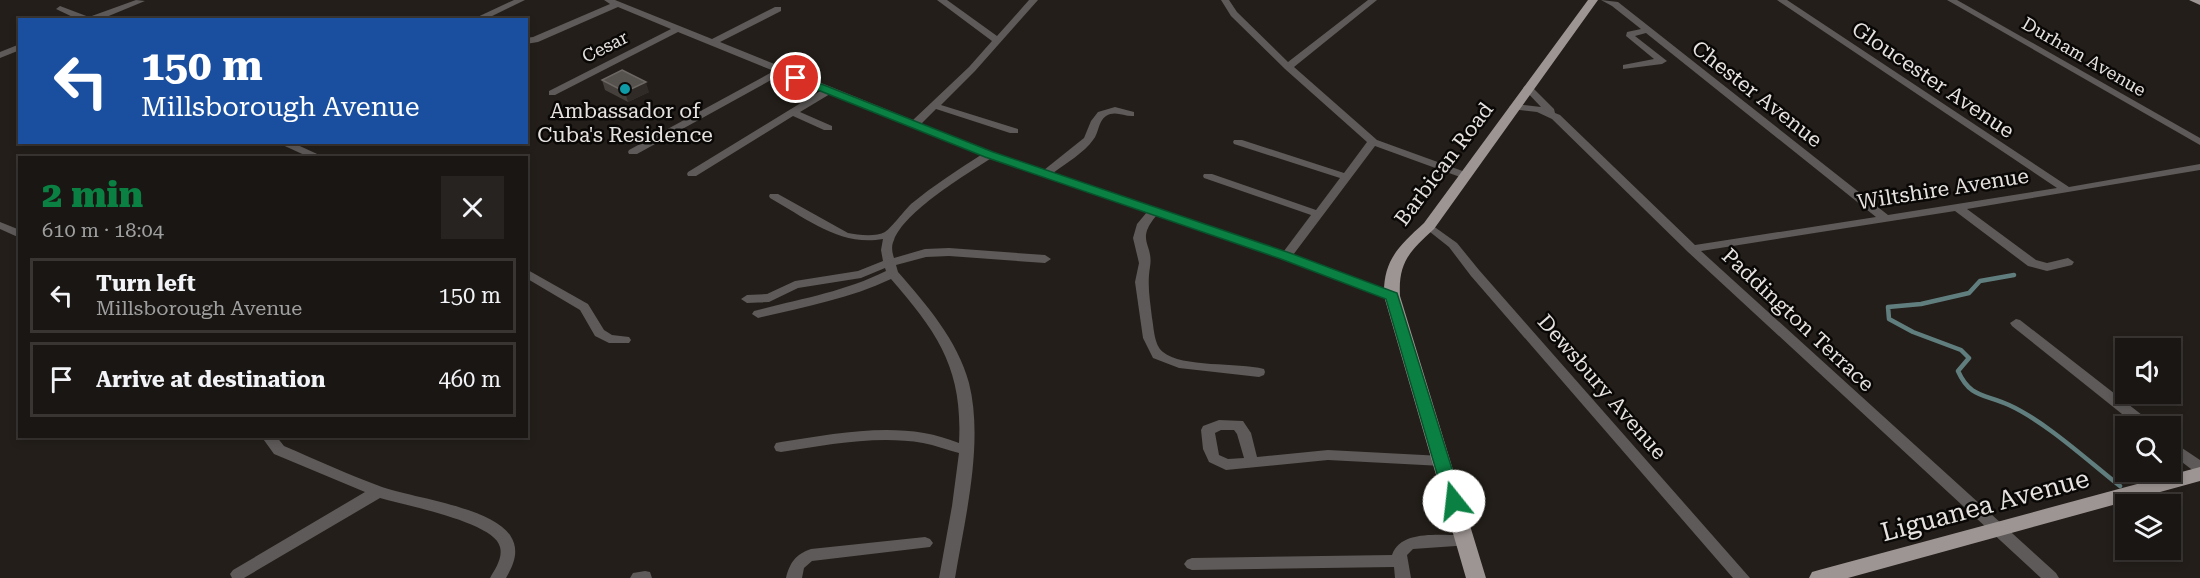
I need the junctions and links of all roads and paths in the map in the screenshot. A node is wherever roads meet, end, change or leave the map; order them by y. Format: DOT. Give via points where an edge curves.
graph roads {
  1 [pos="521,0"];
  2 [pos="941,0"];
  3 [pos="1034,0"];
  4 [pos="1225,0"];
  5 [pos="1373,0"];
  6 [pos="1593,0"];
  7 [pos="1605,0"];
  8 [pos="1781,0"];
  9 [pos="1952,0"];
  10 [pos="2194,0"];
  11 [pos="141,1"];
  12 [pos="2200,2"];
  13 [pos="612,3"];
  14 [pos="60,9"];
  15 [pos="778,9"];
  16 [pos="84,18"];
  17 [pos="94,18"];
  18 [pos="480,18"];
  19 [pos="675,30"];
  20 [pos="1647,30"];
  21 [pos="997,40"];
  22 [pos="528,41"];
  23 [pos="712,43"];
  24 [pos="18,48"];
  25 [pos="2,53"];
  26 [pos="1288,67"];
  27 [pos="1626,67"];
  28 [pos="780,71"];
  29 [pos="1528,88"];
  30 [pos="829,90"];
  31 [pos="552,93"];
  32 [pos="935,106"];
  33 [pos="1514,107"];
  34 [pos="793,112"];
  35 [pos="1130,114"];
  36 [pos="1556,117"];
  37 [pos="915,124"];
  38 [pos="828,128"];
  39 [pos="1014,131"];
  40 [pos="1238,142"];
  41 [pos="1373,142"];
  42 [pos="2200,142"];
  43 [pos="286,144"];
  44 [pos="633,152"];
  45 [pos="989,155"];
  46 [pos="316,156"];
  47 [pos="2200,166"];
  48 [pos="692,174"];
  49 [pos="1045,175"];
  50 [pos="1464,175"];
  51 [pos="1208,176"];
  52 [pos="1346,177"];
  53 [pos="2065,189"];
  54 [pos="774,196"];
  55 [pos="1957,207"];
  56 [pos="1154,211"];
  57 [pos="1318,214"];
  58 [pos="1885,218"];
  59 [pos="0,225"];
  60 [pos="1429,226"];
  61 [pos="18,234"];
  62 [pos="890,234"];
  63 [pos="1692,249"];
  64 [pos="1286,256"];
  65 [pos="1045,259"];
  66 [pos="2068,262"];
  67 [pos="891,269"];
  68 [pos="528,274"];
  69 [pos="1392,296"];
  70 [pos="747,299"];
  71 [pos="758,314"];
  72 [pos="2016,323"];
  73 [pos="625,340"];
  74 [pos="1259,372"];
  75 [pos="2133,416"];
  76 [pos="270,438"];
  77 [pos="781,447"];
  78 [pos="965,450"];
  79 [pos="2181,453"];
  80 [pos="1442,461"];
  81 [pos="1252,463"];
  82 [pos="2200,468"];
  83 [pos="2200,474"];
  84 [pos="378,492"];
  85 [pos="1995,528"];
  86 [pos="1465,541"];
  87 [pos="924,543"];
  88 [pos="1398,561"];
  89 [pos="1192,564"];
  90 [pos="238,574"];
  91 [pos="498,578"];
  92 [pos="794,578"];
  93 [pos="947,578"];
  94 [pos="1403,578"];
  95 [pos="1476,578"];
  96 [pos="1742,578"];
  97 [pos="1819,578"];
  98 [pos="2051,578"];
  1 -- 18 [label="street"];
  2 -- 21 [label="street"];
  3 -- 21 [label="street"];
  4 -- 26 [label="street" via="1234,14"];
  5 -- 26 [label="street"];
  6 -- 29 [label="main road, Barbican Road"];
  7 -- 20 [label="street, Chester Avenue"];
  8 -- 53 [label="street, Gloucester Avenue"];
  9 -- 42 [label="street, Durham Avenue"];
  10 -- 12 [label="main road"];
  11 -- 17 [label="street"];
  13 -- 19 [label="street"];
  13 -- 22 [label="street"];
  14 -- 16 [label="street"];
  15 -- 23 [label="street" via="759,15"];
  19 -- 23 [label="street"];
  19 -- 31 [label="street, Cesar"];
  20 -- 27 [label="street" via="1630,36 1662,61"];
  20 -- 58 [label="street, Chester Avenue"];
  21 -- 32 [label="street"];
  23 -- 28 [label="street"];
  24 -- 25 [label="street"];
  26 -- 41 [label="street"];
  28 -- 30 [label="street"];
  28 -- 44 [label="street"];
  29 -- 33 [label="main road, Barbican Road"];
  29 -- 36 [label="street"];
  30 -- 34 [label="street"];
  30 -- 37 [label="street"];
  32 -- 37 [label="street"];
  32 -- 39 [label="street"];
  33 -- 36 [label="street, Paddington Terrace" via="1539,109"];
  33 -- 50 [label="main road, Barbican Road"];
  34 -- 38 [label="street"];
  34 -- 48 [label="street"];
  35 -- 49 [label="street" via="1115,110 1102,114 1089,139"];
  36 -- 63 [label="street, Paddington Terrace"];
  37 -- 45 [label="street"];
  40 -- 52 [label="street"];
  41 -- 50 [label="street"];
  41 -- 52 [label="street"];
  43 -- 46 [label="street"];
  45 -- 49 [label="street"];
  45 -- 62 [label="street" via="936,191"];
  47 -- 53 [label="street, Wiltshire Avenue"];
  49 -- 56 [label="street"];
  50 -- 60 [label="main road, Barbican Road"];
  51 -- 57 [label="street"];
  52 -- 57 [label="street"];
  53 -- 55 [label="street, Wiltshire Avenue"];
  54 -- 62 [label="street" via="844,235 873,238"];
  55 -- 58 [label="street, Wiltshire Avenue"];
  55 -- 66 [label="street" via="2032,263 2047,267"];
  56 -- 64 [label="street"];
  56 -- 74 [label="street" via="1143,224 1139,238 1145,263 1141,282 1149,338 1158,355 1179,364"];
  57 -- 64 [label="street"];
  58 -- 63 [label="street, Wiltshire Avenue"];
  59 -- 61 [label="street"];
  60 -- 69 [label="main road, Barbican Road" via="1395,262 1390,280"];
  60 -- 96 [label="street, Dewsbury Avenue" via="1453,245"];
  62 -- 67 [label="street" via="887,242"];
  63 -- 85 [label="street, Paddington Terrace"];
  64 -- 69 [label="street"];
  65 -- 67 [label="street" via="950,252 912,255"];
  67 -- 70 [label="street" via="795,285 769,298"];
  67 -- 71 [label="street" via="878,282"];
  67 -- 78 [label="street" via="949,348 962,381 967,410"];
  68 -- 73 [label="street" via="584,307 598,333 609,339"];
  69 -- 80 [label="main road, Barbican Road"];
  72 -- 75 [label="street"];
  76 -- 84 [label="street" via="279,450"];
  77 -- 78 [label="street" via="839,438 903,437 924,438"];
  78 -- 93 [label="street"];
  79 -- 82 [label="street"];
  80 -- 81 [label="street" via="1328,455"];
  80 -- 86 [label="main road, Barbican Road"];
  83 -- 85 [label="main road, Liguanea Avenue"];
  84 -- 90 [label="street"];
  84 -- 91 [label="street" via="465,516 504,537 508,561"];
  85 -- 97 [label="main road, Liguanea Avenue"];
  85 -- 98 [label="street, Paddington Terrace"];
  86 -- 88 [label="street" via="1410,543"];
  86 -- 95 [label="main road, Barbican Road"];
  87 -- 92 [label="street" via="811,555 798,563"];
  88 -- 89 [label="street"];
  88 -- 94 [label="street"];
}
